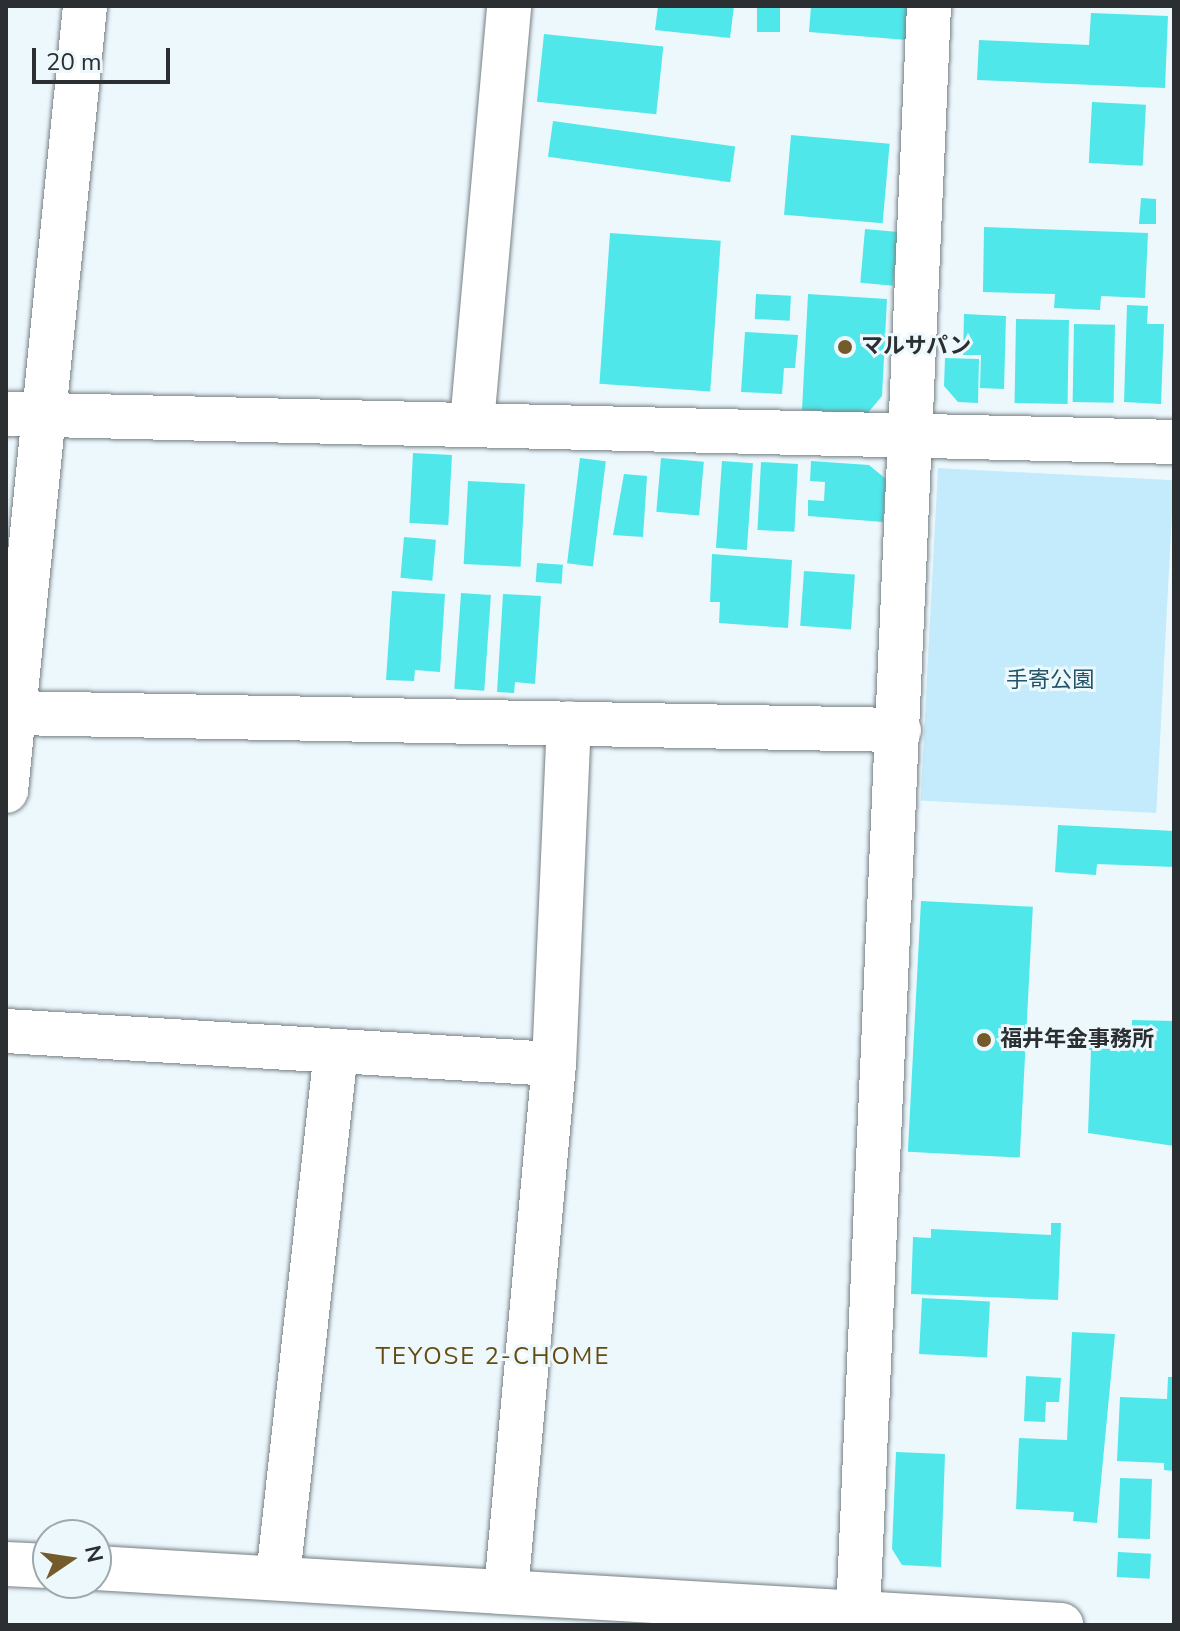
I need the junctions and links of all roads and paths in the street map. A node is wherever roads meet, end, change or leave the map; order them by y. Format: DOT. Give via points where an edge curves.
graph roads {
  1 [pos="85,6"];
  2 [pos="509,6"];
  3 [pos="929,6"];
  4 [pos="23,415"];
  5 [pos="472,423"];
  6 [pos="912,431"];
  7 [pos="1174,442"];
  8 [pos="13,713"];
  9 [pos="569,723"];
  10 [pos="899,730"];
  11 [pos="6,791"];
  12 [pos="6,1031"];
  13 [pos="336,1051"];
  14 [pos="554,1064"];
  15 [pos="6,1564"];
  16 [pos="32,1565"];
  17 [pos="112,1569"];
  18 [pos="278,1577"];
  19 [pos="506,1591"];
  20 [pos="858,1613"];
  21 [pos="1061,1625"];
  1 -- 4 [label="street"];
  2 -- 5 [label="street"];
  3 -- 6 [label="street"];
  4 -- 5 [label="street"];
  4 -- 8 [label="street"];
  5 -- 6 [label="street"];
  6 -- 7 [label="street"];
  6 -- 10 [label="street"];
  8 -- 9 [label="street"];
  8 -- 11 [label="street"];
  9 -- 10 [label="street"];
  9 -- 14 [label="street"];
  10 -- 20 [label="street"];
  12 -- 13 [label="street"];
  13 -- 14 [label="street"];
  13 -- 18 [label="street"];
  14 -- 19 [label="street"];
  15 -- 16 [label="street"];
  17 -- 18 [label="street"];
  18 -- 19 [label="street"];
  19 -- 20 [label="street"];
  20 -- 21 [label="street"];
}
